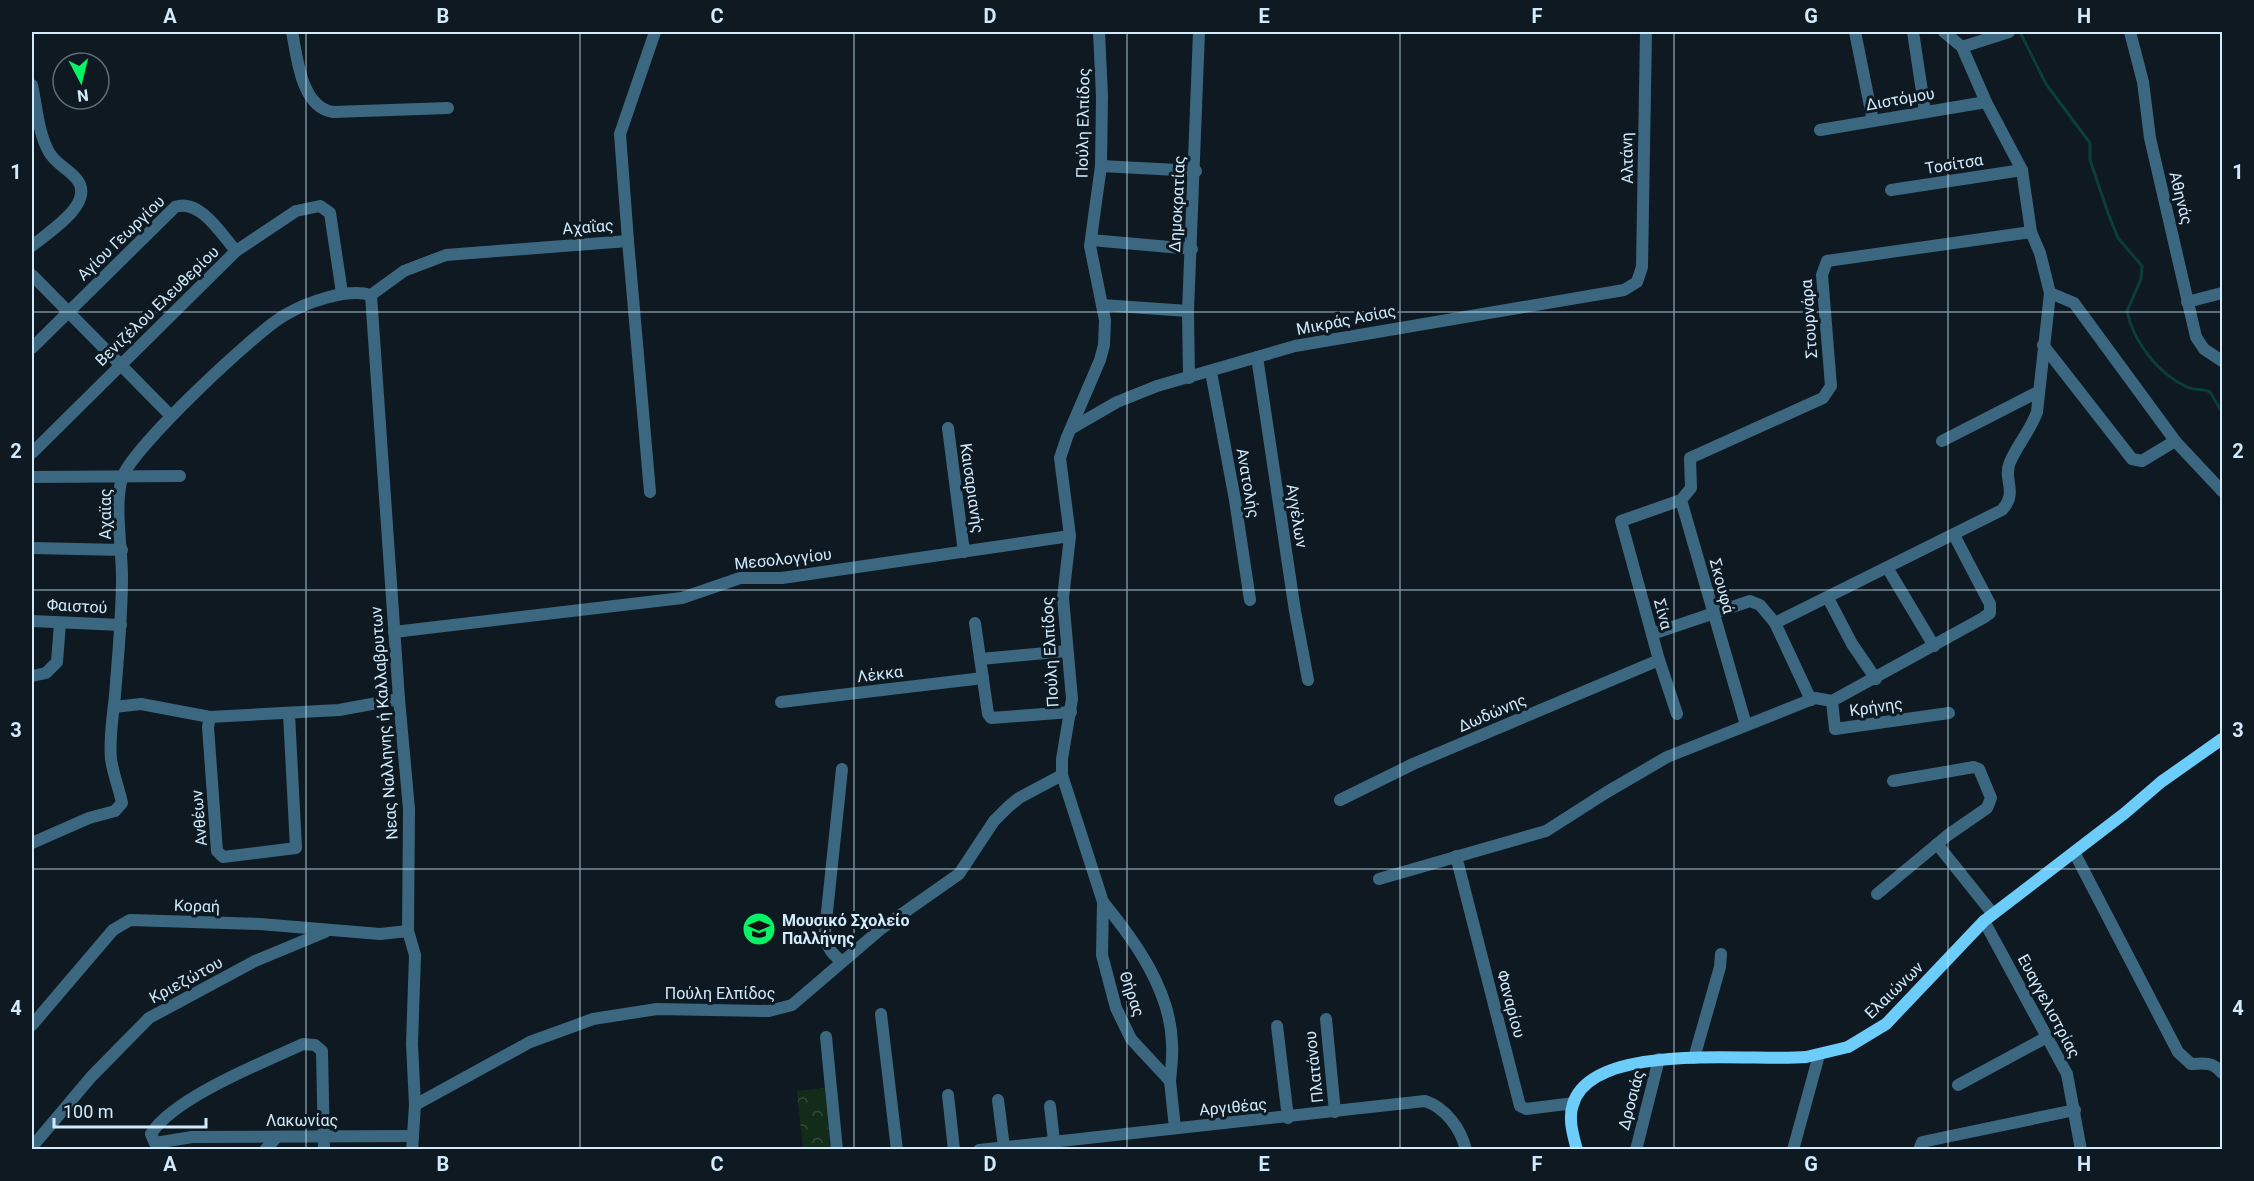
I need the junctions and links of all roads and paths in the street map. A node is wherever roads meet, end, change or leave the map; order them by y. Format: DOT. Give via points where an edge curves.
graph roads {
  1 [pos="292,32"];
  2 [pos="655,32"];
  3 [pos="1099,32"];
  4 [pos="1199,32"];
  5 [pos="1646,32"];
  6 [pos="1855,32"];
  7 [pos="1913,32"];
  8 [pos="1944,32"];
  9 [pos="2009,32"];
  10 [pos="2130,32"];
  11 [pos="1962,47"];
  12 [pos="32,85"];
  13 [pos="1986,102"];
  14 [pos="448,108"];
  15 [pos="1925,111"];
  16 [pos="1873,121"];
  17 [pos="1820,130"];
  18 [pos="1101,166"];
  19 [pos="2022,170"];
  20 [pos="1196,171"];
  21 [pos="1891,190"];
  22 [pos="2031,232"];
  23 [pos="1091,240"];
  24 [pos="628,241"];
  25 [pos="32,246"];
  26 [pos="1192,249"];
  27 [pos="236,251"];
  28 [pos="32,275"];
  29 [pos="1637,282"];
  30 [pos="375,292"];
  31 [pos="342,293"];
  32 [pos="2050,293"];
  33 [pos="2223,293"];
  34 [pos="2187,302"];
  35 [pos="1102,306"];
  36 [pos="1188,311"];
  37 [pos="69,312"];
  38 [pos="2043,345"];
  39 [pos="32,348"];
  40 [pos="1257,357"];
  41 [pos="2220,358"];
  42 [pos="122,363"];
  43 [pos="1211,372"];
  44 [pos="1189,378"];
  45 [pos="2038,392"];
  46 [pos="171,416"];
  47 [pos="948,428"];
  48 [pos="1072,428"];
  49 [pos="1942,441"];
  50 [pos="2175,441"];
  51 [pos="32,453"];
  52 [pos="180,476"];
  53 [pos="32,477"];
  54 [pos="123,477"];
  55 [pos="2223,491"];
  56 [pos="650,492"];
  57 [pos="1681,500"];
  58 [pos="1954,535"];
  59 [pos="1070,536"];
  60 [pos="32,549"];
  61 [pos="122,550"];
  62 [pos="964,552"];
  63 [pos="1888,569"];
  64 [pos="1828,598"];
  65 [pos="1250,600"];
  66 [pos="1712,615"];
  67 [pos="32,621"];
  68 [pos="975,622"];
  69 [pos="60,623"];
  70 [pos="1774,623"];
  71 [pos="122,625"];
  72 [pos="394,632"];
  73 [pos="1652,634"];
  74 [pos="1934,646"];
  75 [pos="1067,651"];
  76 [pos="981,659"];
  77 [pos="1659,660"];
  78 [pos="32,676"];
  79 [pos="983,678"];
  80 [pos="1876,679"];
  81 [pos="1308,680"];
  82 [pos="399,699"];
  83 [pos="1810,700"];
  84 [pos="1832,701"];
  85 [pos="781,702"];
  86 [pos="114,707"];
  87 [pos="1071,712"];
  88 [pos="1949,713"];
  89 [pos="289,714"];
  90 [pos="1677,714"];
  91 [pos="210,717"];
  92 [pos="1746,725"];
  93 [pos="2223,739"];
  94 [pos="842,769"];
  95 [pos="1062,775"];
  96 [pos="1893,781"];
  97 [pos="1340,800"];
  98 [pos="32,843"];
  99 [pos="1937,844"];
  100 [pos="2074,852"];
  101 [pos="1456,856"];
  102 [pos="1378,879"];
  103 [pos="1877,894"];
  104 [pos="1103,902"];
  105 [pos="1988,918"];
  106 [pos="332,930"];
  107 [pos="408,931"];
  108 [pos="1721,954"];
  109 [pos="840,962"];
  110 [pos="881,1014"];
  111 [pos="1326,1019"];
  112 [pos="32,1025"];
  113 [pos="1277,1026"];
  114 [pos="826,1037"];
  115 [pos="2047,1037"];
  116 [pos="1819,1055"];
  117 [pos="1694,1058"];
  118 [pos="1659,1059"];
  119 [pos="2223,1073"];
  120 [pos="1170,1081"];
  121 [pos="1958,1085"];
  122 [pos="948,1095"];
  123 [pos="998,1100"];
  124 [pos="1574,1102"];
  125 [pos="415,1105"];
  126 [pos="1050,1106"];
  127 [pos="2075,1110"];
  128 [pos="1335,1112"];
  129 [pos="1288,1118"];
  130 [pos="1176,1128"];
  131 [pos="324,1136"];
  132 [pos="413,1136"];
  133 [pos="277,1137"];
  134 [pos="1054,1142"];
  135 [pos="151,1146"];
  136 [pos="32,1147"];
  137 [pos="1005,1147"];
  138 [pos="265,1149"];
  139 [pos="324,1149"];
  140 [pos="412,1149"];
  141 [pos="837,1149"];
  142 [pos="897,1149"];
  143 [pos="954,1149"];
  144 [pos="979,1149"];
  145 [pos="1466,1149"];
  146 [pos="1577,1149"];
  147 [pos="1636,1149"];
  148 [pos="1792,1149"];
  149 [pos="1919,1149"];
  150 [pos="2081,1149"];
  1 -- 14 [label="street" via="305,84 324,110"];
  2 -- 24 [label="street, Αχαΐας" via="620,135"];
  3 -- 18 [label="street, Πούλη Ελπίδος"];
  4 -- 20 [label="street, Δημοκρατίας"];
  5 -- 29 [label="street, Αλτάνη" via="1642,267"];
  6 -- 16 [label="street"];
  7 -- 15 [label="street"];
  8 -- 11 [label="street"];
  9 -- 11 [label="street"];
  10 -- 34 [label="street, Αθηνάς"];
  11 -- 13 [label="street"];
  12 -- 25 [label="street" via="47,149 78,180 81,195 75,210"];
  13 -- 15 [label="street, Διστόμου"];
  13 -- 19 [label="street"];
  15 -- 16 [label="street, Διστόμου"];
  16 -- 17 [label="street, Διστόμου"];
  18 -- 20 [label="street"];
  18 -- 23 [label="street, Πούλη Ελπίδος"];
  19 -- 21 [label="street, Τοσίτσα"];
  19 -- 22 [label="street"];
  20 -- 26 [label="street, Δημοκρατίας"];
  22 -- 32 [label="street"];
  22 -- 57 [label="street, Στουρνάρα" via="1827,261 1822,275 1828,393 1690,458 1691,488"];
  23 -- 26 [label="street"];
  23 -- 35 [label="street, Πούλη Ελπίδος"];
  24 -- 30 [label="street, Αχαΐας" via="446,255 421,262"];
  24 -- 56 [label="street"];
  26 -- 36 [label="street, Δημοκρατίας"];
  27 -- 31 [label="street, Βενιζέλου Ελευθερίου" via="296,211 320,206 331,216"];
  27 -- 37 [label="street, Αγίου Γεωργίου" via="198,210 178,206 165,214"];
  27 -- 42 [label="street, Βενιζέλου Ελευθερίου"];
  28 -- 37 [label="street"];
  29 -- 40 [label="street, Μικράς Ασίας" via="1623,290 1295,346"];
  30 -- 31 [label="street, Αχαϊας"];
  30 -- 72 [label="street, Νεας Nαλληνης ή Καλλαβρυτων"];
  31 -- 46 [label="street, Αχαϊας" via="292,311 275,322"];
  32 -- 38 [label="street"];
  32 -- 50 [label="street" via="2074,303"];
  33 -- 34 [label="street"];
  34 -- 41 [label="street, Αθηνάς" via="2196,337 2204,350"];
  35 -- 36 [label="street"];
  35 -- 48 [label="street, Πούλη Ελπίδος" via="1104,335 1100,360"];
  36 -- 44 [label="street, Δημοκρατίας"];
  37 -- 39 [label="street, Αγίου Γεωργίου"];
  37 -- 42 [label="street"];
  38 -- 45 [label="street"];
  38 -- 50 [label="street" via="2132,459 2142,460"];
  40 -- 43 [label="street, Μικράς Ασίας"];
  40 -- 81 [label="street, Αγγέλων"];
  42 -- 46 [label="street"];
  42 -- 51 [label="street, Βενιζέλου Ελευθερίου"];
  43 -- 44 [label="street, Μικράς Ασίας"];
  43 -- 65 [label="street, Ανατολής"];
  44 -- 48 [label="street, Μικράς Ασίας" via="1117,402"];
  45 -- 49 [label="street"];
  45 -- 58 [label="street" via="2031,429 2009,463 2012,493 2008,504"];
  46 -- 54 [label="street, Αχαϊας" via="134,456"];
  47 -- 62 [label="street, Καισαριανής"];
  48 -- 59 [label="street, Πούλη Ελπίδος" via="1060,459"];
  50 -- 55 [label="street"];
  52 -- 54 [label="street"];
  53 -- 54 [label="street"];
  54 -- 61 [label="street, Αχαϊας"];
  57 -- 66 [label="street, Σκουφά"];
  57 -- 73 [label="street, Σίνα" via="1622,521"];
  58 -- 63 [label="street"];
  58 -- 74 [label="street" via="1991,610"];
  59 -- 62 [label="street, Μεσολογγίου"];
  59 -- 75 [label="street, Πούλη Ελπίδος" via="1063,597"];
  60 -- 61 [label="street"];
  61 -- 71 [label="street, Αχαϊας"];
  62 -- 72 [label="street, Μεσολογγίου" via="782,578 740,578 682,598"];
  63 -- 64 [label="street"];
  63 -- 74 [label="street"];
  64 -- 70 [label="street"];
  64 -- 80 [label="street"];
  66 -- 70 [label="street" via="1750,601 1760,605"];
  66 -- 73 [label="street"];
  66 -- 92 [label="street, Σκουφά"];
  67 -- 69 [label="street, Φαιστού"];
  68 -- 76 [label="street"];
  69 -- 71 [label="street, Φαιστού"];
  69 -- 78 [label="street" via="57,662 46,673"];
  70 -- 83 [label="street"];
  71 -- 86 [label="street, Αχαϊας"];
  72 -- 82 [label="street, Νεας Nαλληνης ή Καλλαβρυτων"];
  73 -- 77 [label="street, Σίνα"];
  74 -- 80 [label="street"];
  75 -- 76 [label="street"];
  75 -- 87 [label="street, Πούλη Ελπίδος"];
  76 -- 79 [label="street"];
  77 -- 90 [label="street, Σίνα"];
  77 -- 97 [label="street, Δωδώνης" via="1413,764"];
  79 -- 85 [label="street, Λέκκα"];
  79 -- 87 [label="street" via="988,714 994,719"];
  80 -- 84 [label="street"];
  82 -- 89 [label="street"];
  82 -- 107 [label="street, Νεας Nαλληνης ή Καλλαβρυτων" via="409,809"];
  83 -- 84 [label="street"];
  83 -- 92 [label="street"];
  84 -- 88 [label="street, Κρήνης" via="1834,729"];
  86 -- 91 [label="street" via="141,704"];
  86 -- 98 [label="street, Αχαϊας" via="111,759 120,808"];
  87 -- 95 [label="street, Πούλη Ελπίδος"];
  89 -- 91 [label="street"];
  89 -- 91 [label="street, Ανθέων" via="296,848 223,857 217,851"];
  92 -- 101 [label="street" via="1667,758 1546,831"];
  93 -- 100 [label="main road, Ελαιώνων" via="2169,776"];
  94 -- 109 [label="street" via="825,931 825,943"];
  95 -- 104 [label="street, Θήρας"];
  95 -- 109 [label="street, Πούλη Ελπίδος" via="1008,807 994,821 959,874"];
  96 -- 99 [label="street" via="1960,768 1979,769 1990,804"];
  99 -- 103 [label="street"];
  99 -- 105 [label="street, Ευαγγελιστρίας"];
  100 -- 105 [label="main road, Ελαιώνων"];
  100 -- 119 [label="street" via="2178,1052 2191,1064 2209,1063"];
  101 -- 102 [label="street"];
  101 -- 124 [label="street, Φαναρίου" via="1520,1106 1525,1109"];
  104 -- 120 [label="street, Θήρας" via="1126,930 1154,979 1169,1020"];
  104 -- 120 [label="street, Θήρας" via="1102,955 1116,1008 1131,1039"];
  105 -- 115 [label="street, Ευαγγελιστρίας"];
  105 -- 116 [label="main road, Ελαιώνων" via="1886,1024 1855,1044"];
  106 -- 107 [label="street, Κοραή" via="380,934"];
  106 -- 112 [label="street, Κοραή" via="260,924 124,922"];
  106 -- 136 [label="street, Κριεζώτου" via="272,952 149,1018 98,1069"];
  107 -- 125 [label="street, Νεας Nαλληνης ή Καλλαβρυτων" via="415,956"];
  108 -- 117 [label="street"];
  109 -- 125 [label="street, Πούλη Ελπίδος" via="792,1005 781,1010 657,1010 593,1019 530,1042"];
  110 -- 142 [label="street"];
  111 -- 128 [label="street, Πλατάνου"];
  113 -- 129 [label="street"];
  114 -- 141 [label="street"];
  115 -- 121 [label="street"];
  115 -- 127 [label="street, Ευαγγελιστρίας" via="2067,1074"];
  116 -- 117 [label="main road, Ελαιώνων"];
  116 -- 148 [label="street"];
  117 -- 118 [label="main road, Ελαιώνων"];
  118 -- 124 [label="main road, Ελαιώνων" via="1624,1065 1606,1073 1584,1088"];
  118 -- 147 [label="street, Δροσιάς"];
  120 -- 130 [label="street, Θήρας"];
  122 -- 143 [label="street"];
  123 -- 137 [label="street"];
  124 -- 146 [label="main road" via="1572,1121"];
  125 -- 132 [label="street, Νεας Nαλληνης ή Καλλαβρυτων"];
  126 -- 134 [label="street"];
  127 -- 149 [label="street" via="1922,1142"];
  127 -- 150 [label="street, Ευαγγελιστρίας"];
  128 -- 129 [label="street, Αργιθέας"];
  128 -- 145 [label="street, Αργιθέας" via="1428,1102 1454,1123"];
  129 -- 130 [label="street, Αργιθέας"];
  130 -- 134 [label="street, Αργιθέας"];
  131 -- 132 [label="street, Λακωνίας"];
  131 -- 133 [label="street, Λακωνίας"];
  131 -- 135 [label="street" via="322,1051 315,1045 303,1044 221,1083 159,1121 151,1134"];
  131 -- 139 [label="street"];
  132 -- 140 [label="street, Νεας Nαλληνης ή Καλλαβρυτων"];
  133 -- 135 [label="street, Λακωνίας" via="192,1137"];
  133 -- 138 [label="street"];
  134 -- 137 [label="street, Αργιθέας"];
  137 -- 144 [label="street, Αργιθέας"];
}
